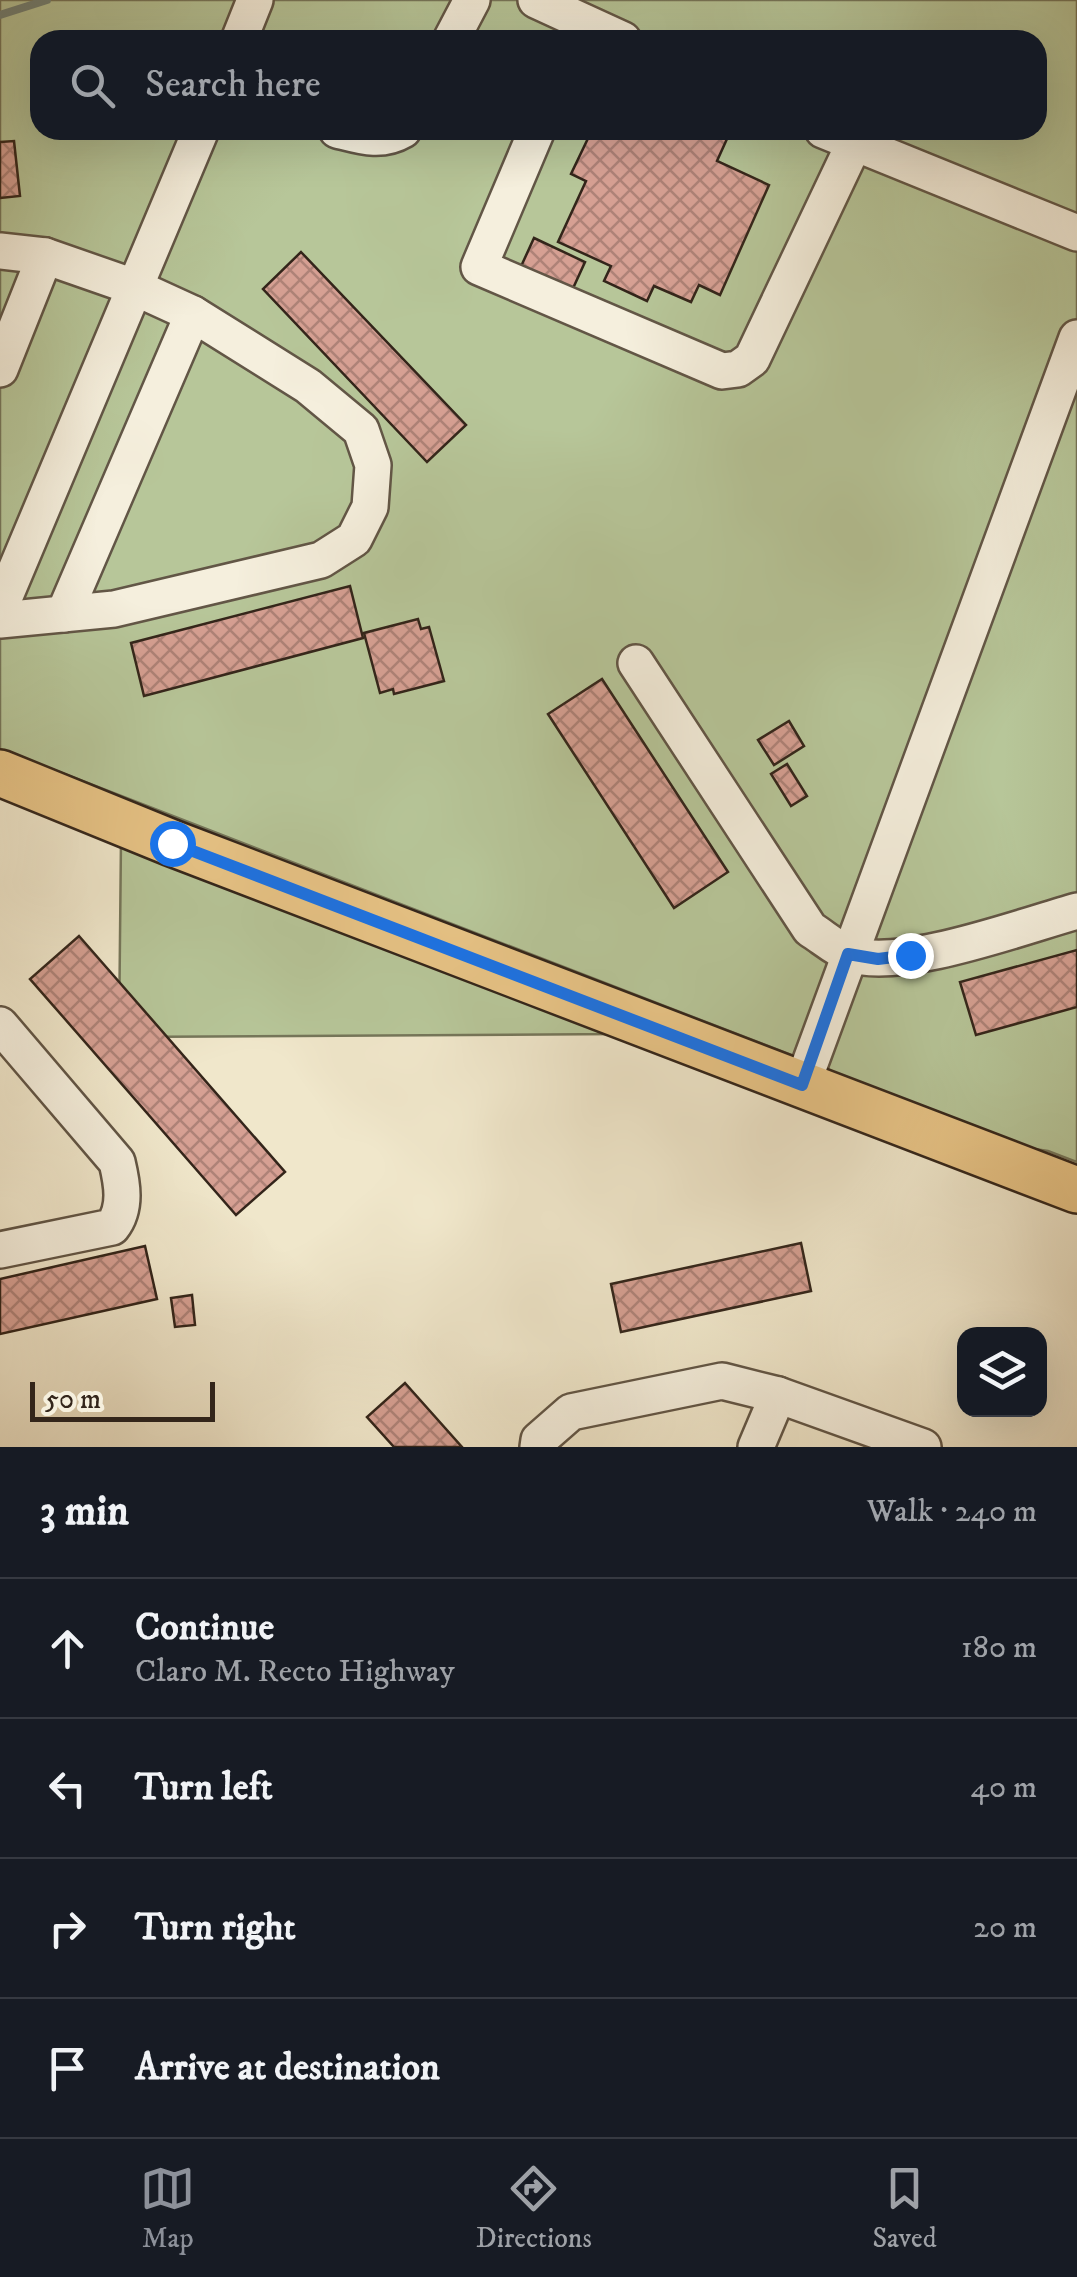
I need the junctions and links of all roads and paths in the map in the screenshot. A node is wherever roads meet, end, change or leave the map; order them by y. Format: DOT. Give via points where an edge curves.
graph roads {
  1 [pos="255,0"];
  2 [pos="472,0"];
  3 [pos="536,0"];
  4 [pos="243,30"];
  5 [pos="456,30"];
  6 [pos="578,30"];
  7 [pos="197,140"];
  8 [pos="533,140"];
  9 [pos="837,140"];
  10 [pos="845,140"];
  11 [pos="1077,233"];
  12 [pos="0,251"];
  13 [pos="45,256"];
  14 [pos="134,287"];
  15 [pos="193,314"];
  16 [pos="1077,338"];
  17 [pos="0,369"];
  18 [pos="0,608"];
  19 [pos="64,614"];
  20 [pos="0,620"];
  21 [pos="636,663"];
  22 [pos="0,773"];
  23 [pos="1077,911"];
  24 [pos="848,954"];
  25 [pos="0,1025"];
  26 [pos="802,1085"];
  27 [pos="1077,1190"];
  28 [pos="0,1250"];
  29 [pos="778,1395"];
  30 [pos="538,1447"];
  31 [pos="756,1447"];
  32 [pos="923,1447"];
  1 -- 4 [label="street"];
  2 -- 5 [label="street"];
  3 -- 6 [label="street"];
  7 -- 14 [label="street"];
  8 -- 9 [label="street" via="478,267 722,371 752,359"];
  10 -- 11 [label="street"];
  12 -- 13 [label="street"];
  13 -- 14 [label="street"];
  13 -- 17 [label="street"];
  14 -- 15 [label="street"];
  14 -- 18 [label="street"];
  15 -- 19 [label="street"];
  15 -- 19 [label="street" via="308,386 361,430 374,466 370,507 354,540 321,560 114,609"];
  16 -- 24 [label="street"];
  19 -- 20 [label="street"];
  21 -- 24 [label="street" via="810,930"];
  22 -- 26 [label="main road"];
  23 -- 24 [label="street" via="910,955"];
  24 -- 26 [label="street"];
  25 -- 28 [label="street" via="117,1162 122,1182 112,1226"];
  26 -- 27 [label="main road"];
  29 -- 30 [label="street" via="722,1381 572,1412"];
  29 -- 31 [label="street"];
  29 -- 32 [label="street"];
}
